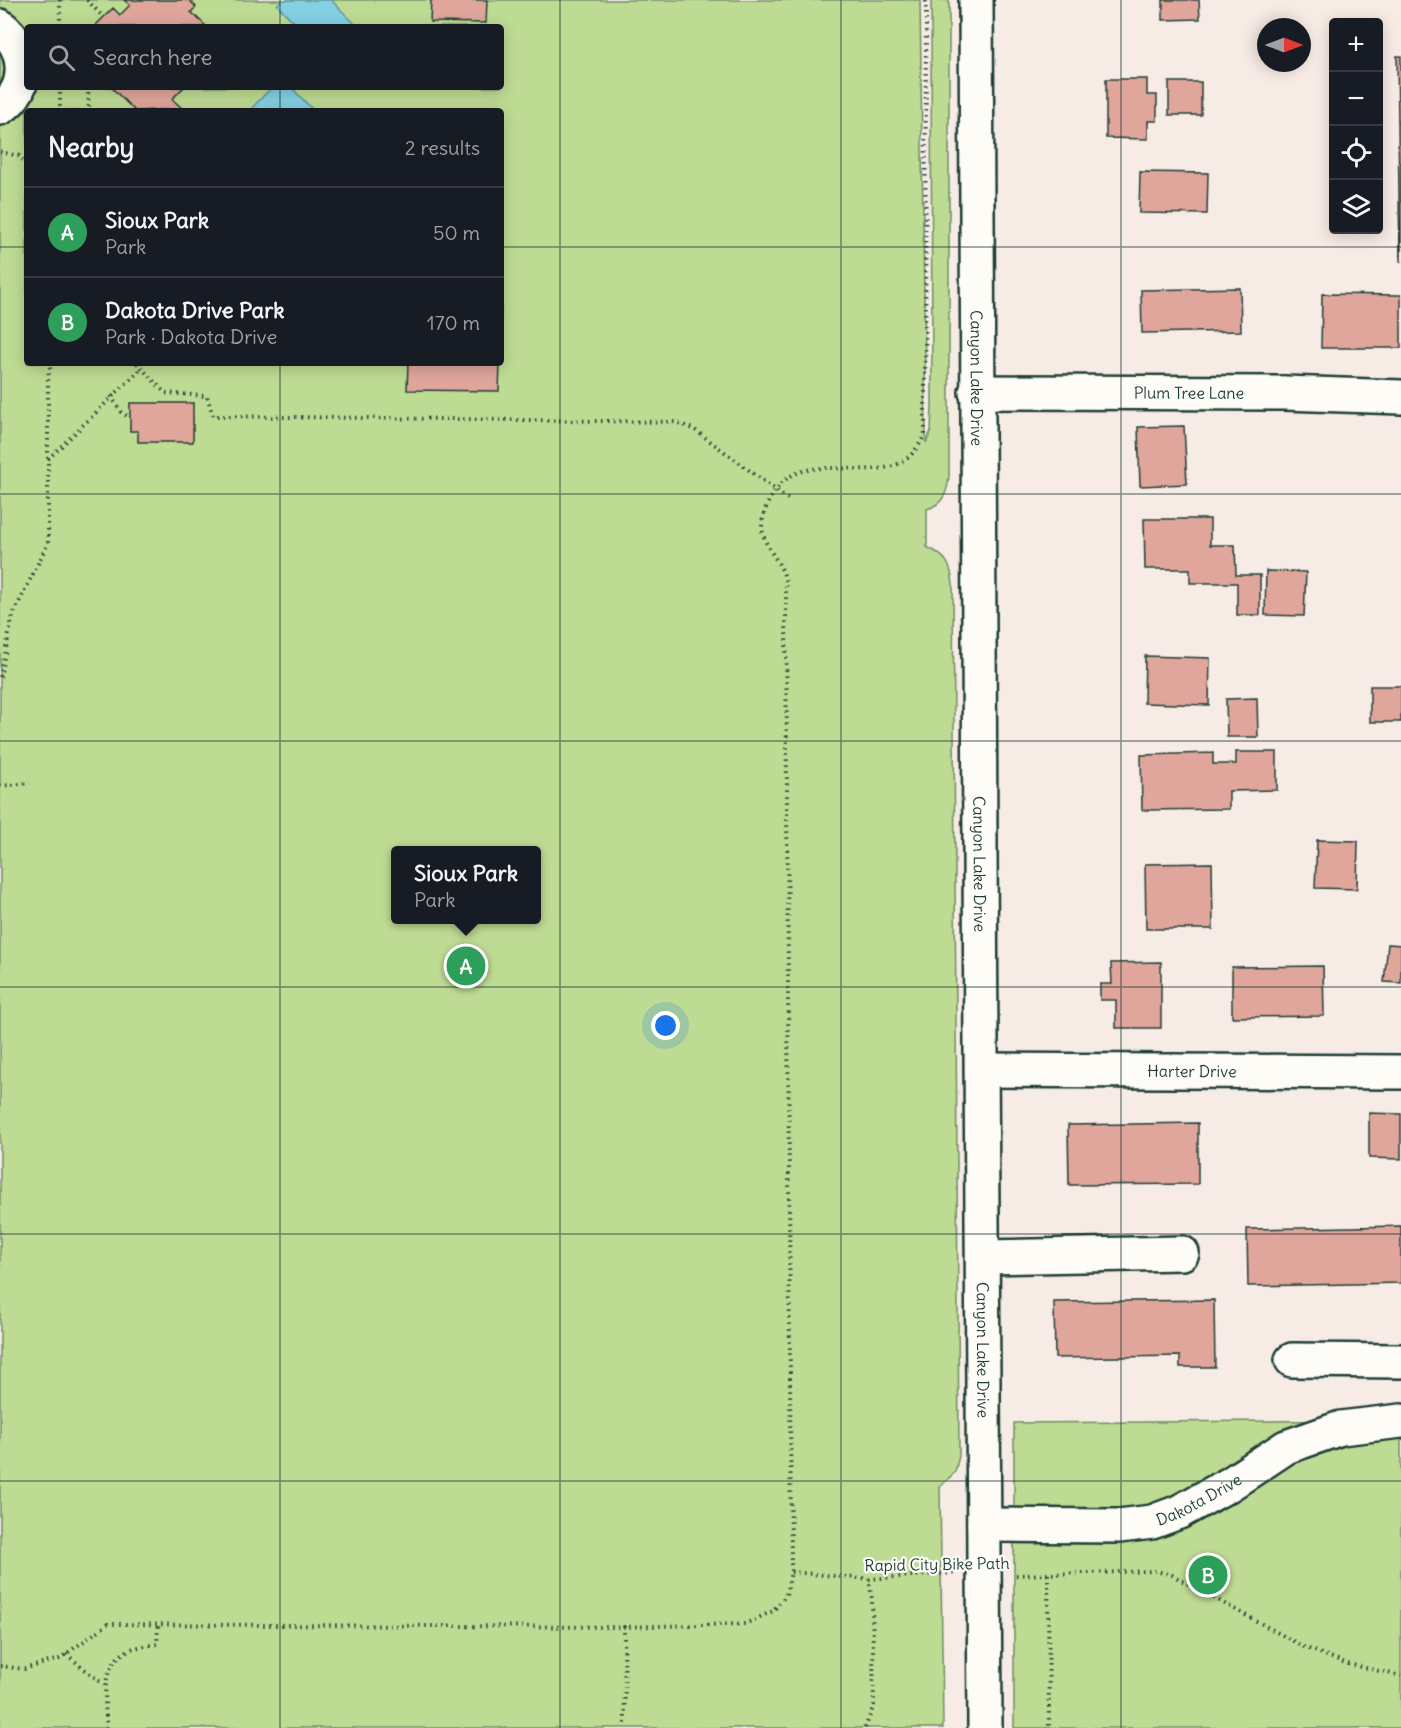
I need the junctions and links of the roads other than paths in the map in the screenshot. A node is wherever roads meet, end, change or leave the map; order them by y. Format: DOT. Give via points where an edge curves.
graph roads {
  1 [pos="9,0"];
  2 [pos="976,0"];
  3 [pos="5,30"];
  4 [pos="0,108"];
  5 [pos="976,392"];
  6 [pos="1401,397"];
  7 [pos="982,1070"];
  8 [pos="1401,1072"];
  9 [pos="1182,1253"];
  10 [pos="983,1257"];
  11 [pos="1292,1360"];
  12 [pos="1401,1361"];
  13 [pos="1401,1421"];
  14 [pos="984,1525"];
  15 [pos="985,1728"];
  1 -- 3 [label="street"];
  2 -- 5 [label="street, Canyon Lake Drive"];
  3 -- 4 [label="street" via="18,47 23,62 22,78 16,93"];
  5 -- 6 [label="street, Plum Tree Lane"];
  5 -- 7 [label="street, Canyon Lake Drive"];
  7 -- 8 [label="street, Harter Drive"];
  7 -- 10 [label="street, Canyon Lake Drive"];
  9 -- 10 [label="street"];
  10 -- 14 [label="street, Canyon Lake Drive"];
  11 -- 12 [label="street"];
  13 -- 14 [label="street, Dakota Drive" via="1341,1428 1286,1447 1230,1484 1152,1522 1119,1526"];
  14 -- 15 [label="street, Canyon Lake Drive"];
}
